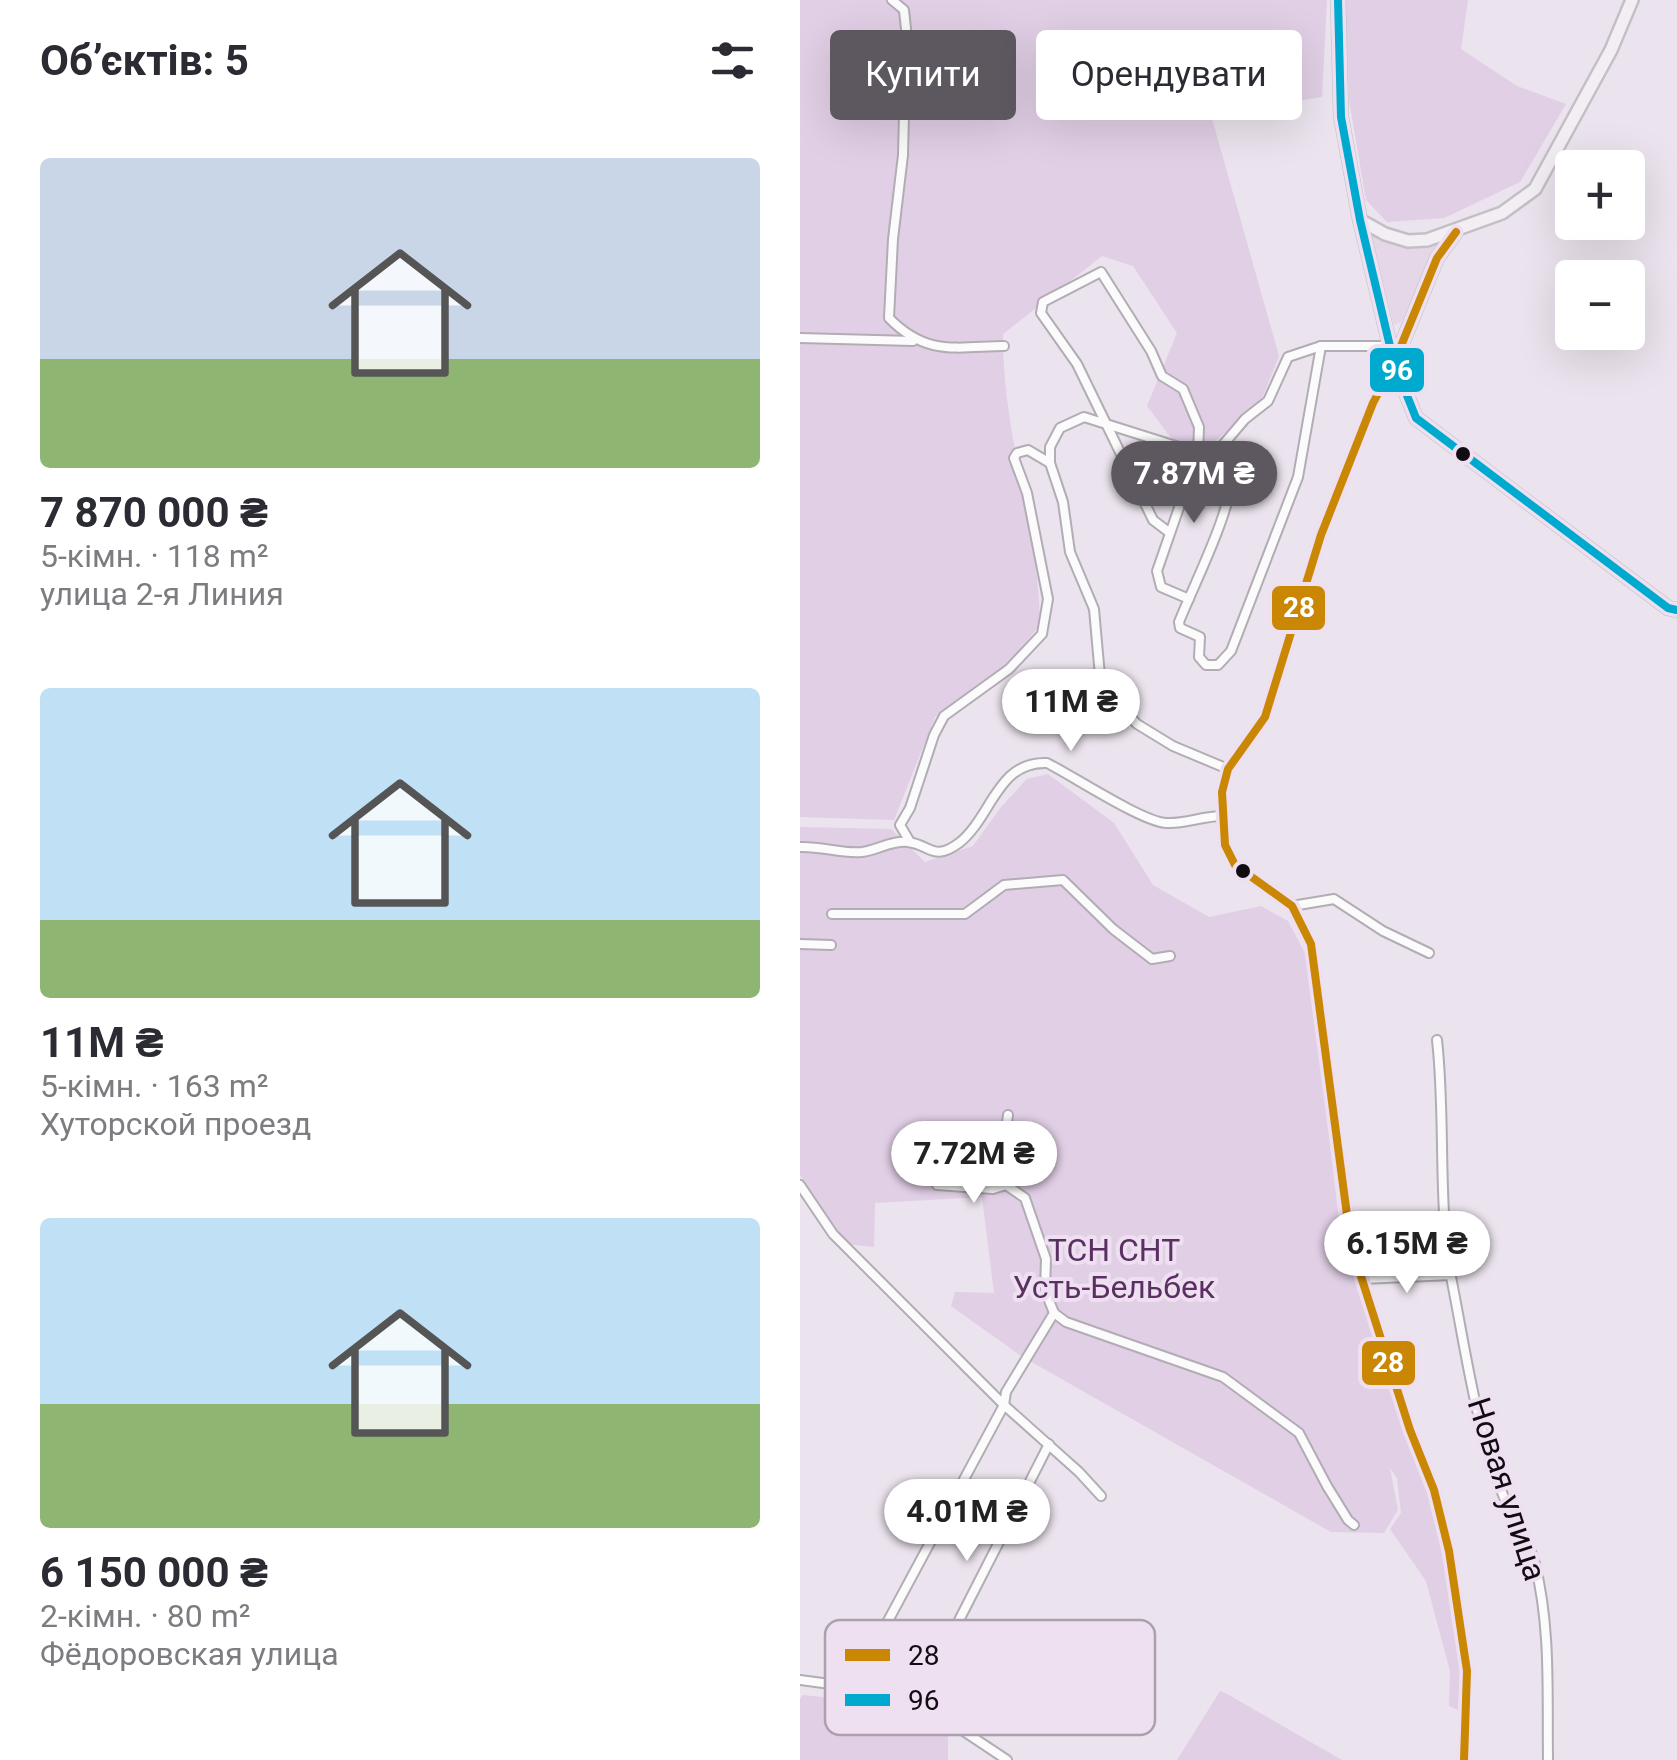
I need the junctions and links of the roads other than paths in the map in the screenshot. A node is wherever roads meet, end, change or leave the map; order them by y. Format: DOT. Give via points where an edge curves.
graph roads {
  1 [pos="892,0"];
  2 [pos="1338,0"];
  3 [pos="1632,0"];
  4 [pos="1360,220"];
  5 [pos="1456,232"];
  6 [pos="800,338"];
  7 [pos="918,341"];
  8 [pos="1004,346"];
  9 [pos="1321,346"];
  10 [pos="1392,346"];
  11 [pos="1394,363"];
  12 [pos="1104,424"];
  13 [pos="1222,446"];
  14 [pos="1198,453"];
  15 [pos="1050,463"];
  16 [pos="1170,534"];
  17 [pos="1189,598"];
  18 [pos="1677,610"];
  19 [pos="1228,769"];
  20 [pos="1222,816"];
  21 [pos="910,842"];
  22 [pos="800,847"];
  23 [pos="1292,906"];
  24 [pos="832,914"];
  25 [pos="800,944"];
  26 [pos="832,945"];
  27 [pos="1429,953"];
  28 [pos="1170,956"];
  29 [pos="1437,1040"];
  30 [pos="1008,1115"];
  31 [pos="800,1185"];
  32 [pos="936,1185"];
  33 [pos="1006,1185"];
  34 [pos="1451,1275"];
  35 [pos="1362,1280"];
  36 [pos="1054,1312"];
  37 [pos="1004,1404"];
  38 [pos="1049,1444"];
  39 [pos="1101,1496"];
  40 [pos="1354,1525"];
  41 [pos="888,1620"];
  42 [pos="959,1620"];
  43 [pos="800,1680"];
  44 [pos="825,1683"];
  45 [pos="970,1735"];
  46 [pos="1007,1760"];
  47 [pos="1464,1760"];
  48 [pos="1548,1760"];
  1 -- 7 [label="street" via="904,10 906,29 889,318"];
  2 -- 4 [label="main road" via="1341,117"];
  3 -- 5 [label="main road" via="1534,190 1502,213"];
  4 -- 5 [label="main road" via="1408,241"];
  4 -- 10 [label="main road"];
  5 -- 11 [label="main road" via="1437,258"];
  6 -- 7 [label="street"];
  7 -- 8 [label="street"];
  9 -- 10 [label="street"];
  9 -- 13 [label="street" via="1288,357 1268,401"];
  9 -- 17 [label="street" via="1298,477 1231,651 1218,665 1206,665 1199,657 1200,637 1180,628"];
  10 -- 11 [label="main road"];
  11 -- 18 [label="main road" via="1416,418"];
  11 -- 19 [label="street" via="1321,535 1265,717"];
  12 -- 14 [label="street"];
  12 -- 14 [label="street" via="1077,364 1042,313 1043,302 1101,272 1162,376 1182,388 1199,428"];
  12 -- 15 [label="street" via="1084,418 1060,428"];
  12 -- 16 [label="street" via="1152,520"];
  13 -- 14 [label="street"];
  13 -- 17 [label="street" via="1232,467 1230,486"];
  14 -- 16 [label="street"];
  15 -- 19 [label="street" via="1070,552 1094,610 1100,676 1110,696 1136,724"];
  15 -- 21 [label="street" via="1028,450 1014,458 1048,599 1042,634 1010,669 944,716 900,825"];
  16 -- 17 [label="street" via="1156,571 1161,588"];
  19 -- 20 [label="street"];
  20 -- 21 [label="street" via="1169,824 1150,820 1048,763 1028,762 963,840 938,852"];
  20 -- 23 [label="street" via="1235,865"];
  21 -- 22 [label="street" via="866,852"];
  23 -- 27 [label="street" via="1334,899"];
  23 -- 35 [label="street" via="1311,944 1351,1246"];
  24 -- 28 [label="street" via="965,914 1004,885 1062,880 1152,959"];
  25 -- 26 [label="street"];
  29 -- 34 [label="street, Новая улица"];
  30 -- 33 [label="street" via="1001,1164"];
  31 -- 37 [label="street" via="833,1234"];
  32 -- 33 [label="street"];
  33 -- 36 [label="street" via="1024,1198 1046,1259 1045,1290"];
  34 -- 35 [label="street"];
  34 -- 48 [label="street, Новая улица" via="1480,1421 1503,1496 1534,1560 1546,1624"];
  35 -- 47 [label="street" via="1449,1551 1466,1671"];
  36 -- 37 [label="street"];
  36 -- 40 [label="street" via="1244,1391 1299,1433"];
  37 -- 38 [label="street"];
  37 -- 41 [label="street"];
  38 -- 39 [label="street"];
  38 -- 42 [label="street"];
  43 -- 44 [label="street"];
  45 -- 46 [label="street"];
}
